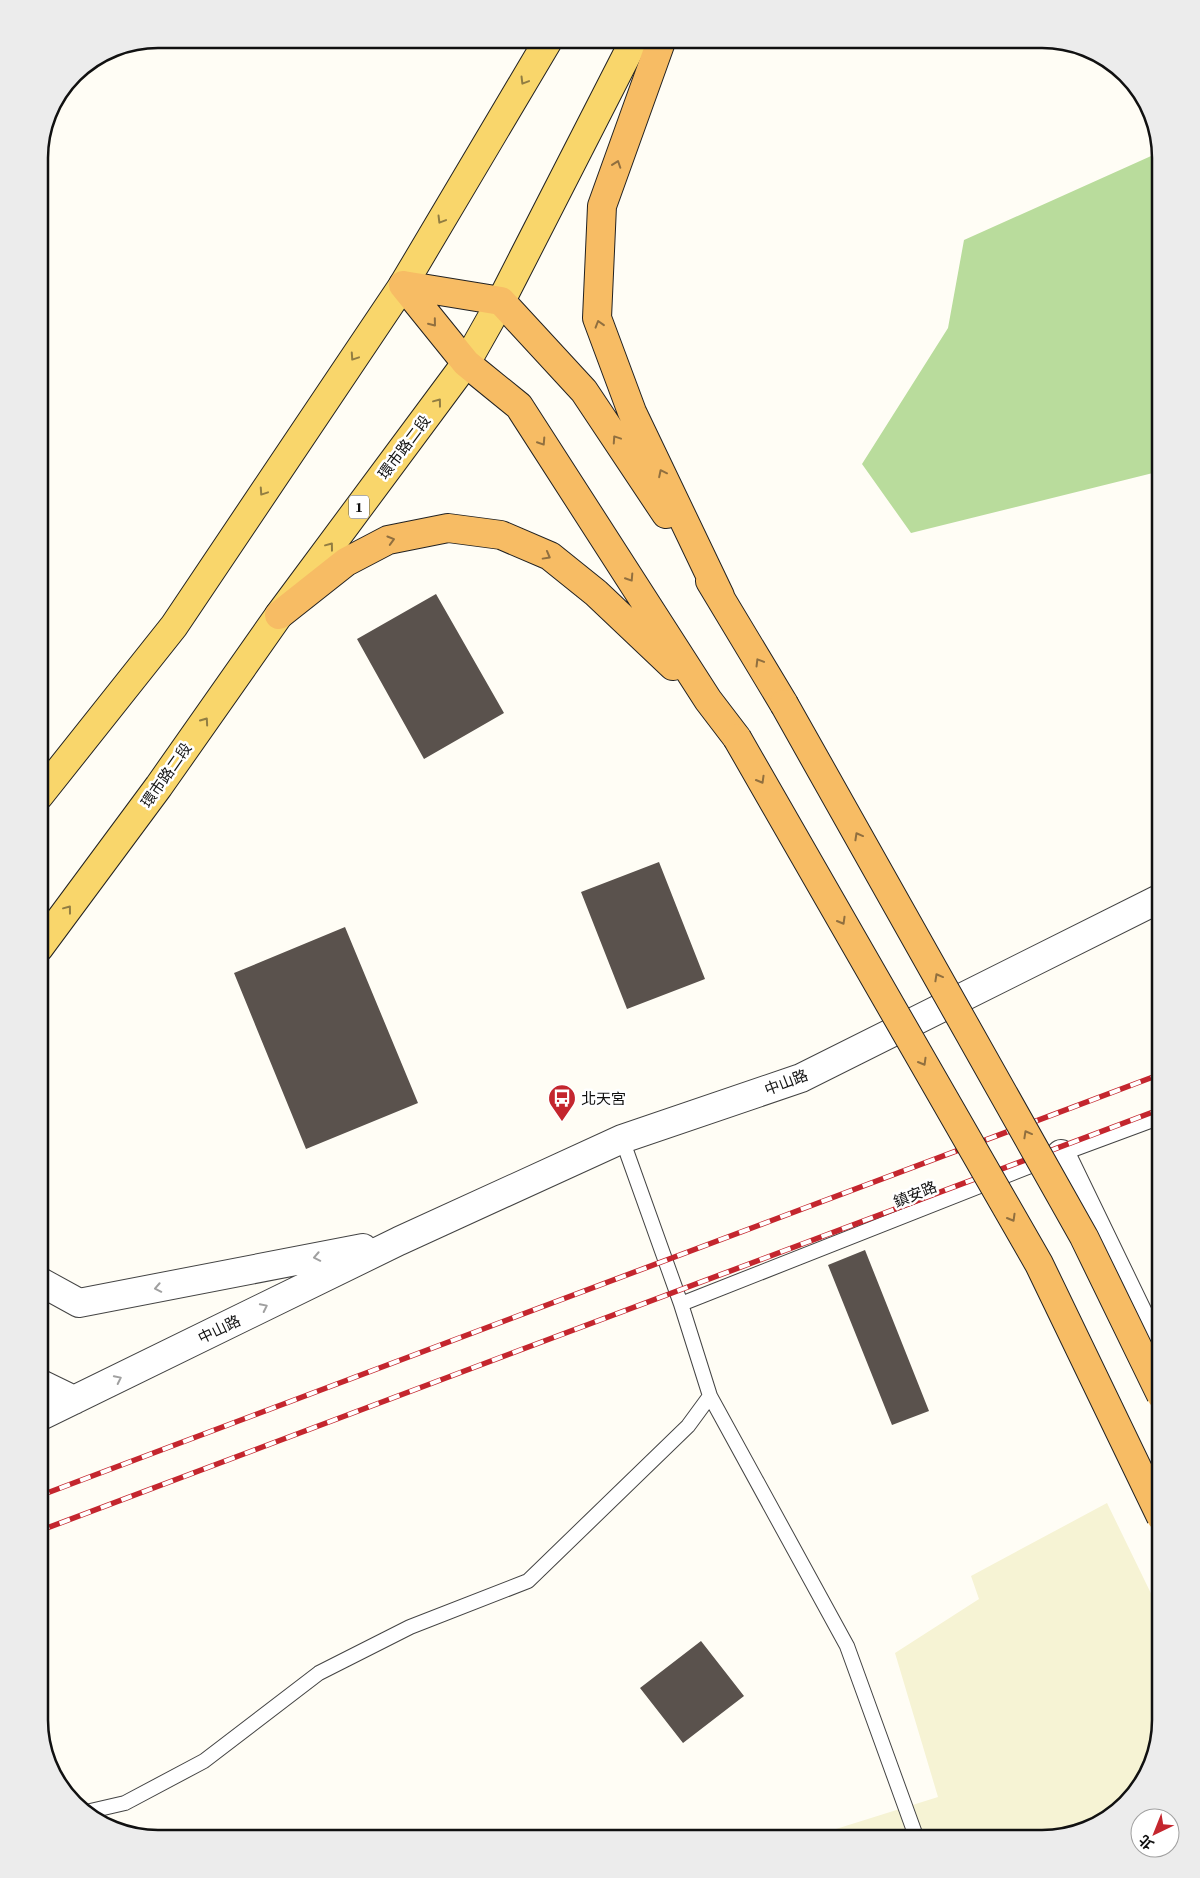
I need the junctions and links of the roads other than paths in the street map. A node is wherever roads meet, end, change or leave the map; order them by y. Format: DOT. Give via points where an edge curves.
graph roads {
  1 [pos="544,48"];
  2 [pos="630,48"];
  3 [pos="659,48"];
  4 [pos="403,285"];
  5 [pos="501,301"];
  6 [pos="466,364"];
  7 [pos="720,596"];
  8 [pos="278,615"];
  9 [pos="708,700"];
  10 [pos="48,785"];
  11 [pos="1152,902"];
  12 [pos="48,936"];
  13 [pos="1152,1120"];
  14 [pos="622,1139"];
  15 [pos="1061,1154"];
  16 [pos="399,1241"];
  17 [pos="48,1286"];
  18 [pos="681,1304"];
  19 [pos="1152,1343"];
  20 [pos="1152,1376"];
  21 [pos="48,1387"];
  22 [pos="710,1396"];
  23 [pos="74,1400"];
  24 [pos="48,1413"];
  25 [pos="1152,1497"];
  26 [pos="94,1810"];
  27 [pos="914,1830"];
  1 -- 4 [label="main road, one-way"];
  2 -- 5 [label="main road, 環市路二段 / 1"];
  7 -- 3 [label="highway, one-way" via="632,412 597,318 602,206"];
  4 -- 5 [label="highway"];
  4 -- 6 [label="highway, one-way"];
  4 -- 10 [label="main road, one-way" via="174,626"];
  5 -- 6 [label="main road, 環市路二段 / 1"];
  7 -- 5 [label="highway, one-way" via="584,391"];
  8 -- 6 [label="main road, 環市路二段 / 1, one-way"];
  6 -- 9 [label="highway, one-way" via="519,406"];
  20 -- 7 [label="highway, one-way, bridge" via="1084,1236"];
  8 -- 9 [label="highway, one-way" via="346,562 388,540 448,528 501,535 550,556 596,592"];
  12 -- 8 [label="main road, 環市路二段 / 1, one-way" via="159,786"];
  9 -- 25 [label="highway, one-way, bridge" via="737,738 1039,1264"];
  11 -- 14 [label="street, 中山路" via="801,1078"];
  13 -- 15 [label="lane, 鎮安路"];
  14 -- 16 [label="street, 中山路"];
  14 -- 18 [label="lane"];
  15 -- 18 [label="lane, 鎮安路"];
  15 -- 19 [label="street"];
  16 -- 17 [label="street, 中山路, one-way" via="80,1303"];
  23 -- 16 [label="street, 中山路, one-way"];
  18 -- 22 [label="lane"];
  21 -- 23 [label="street"];
  22 -- 26 [label="lane" via="688,1426 528,1581 410,1627 319,1672 204,1761 125,1803"];
  22 -- 27 [label="lane" via="847,1646"];
  23 -- 24 [label="street, 中山路"];
}
